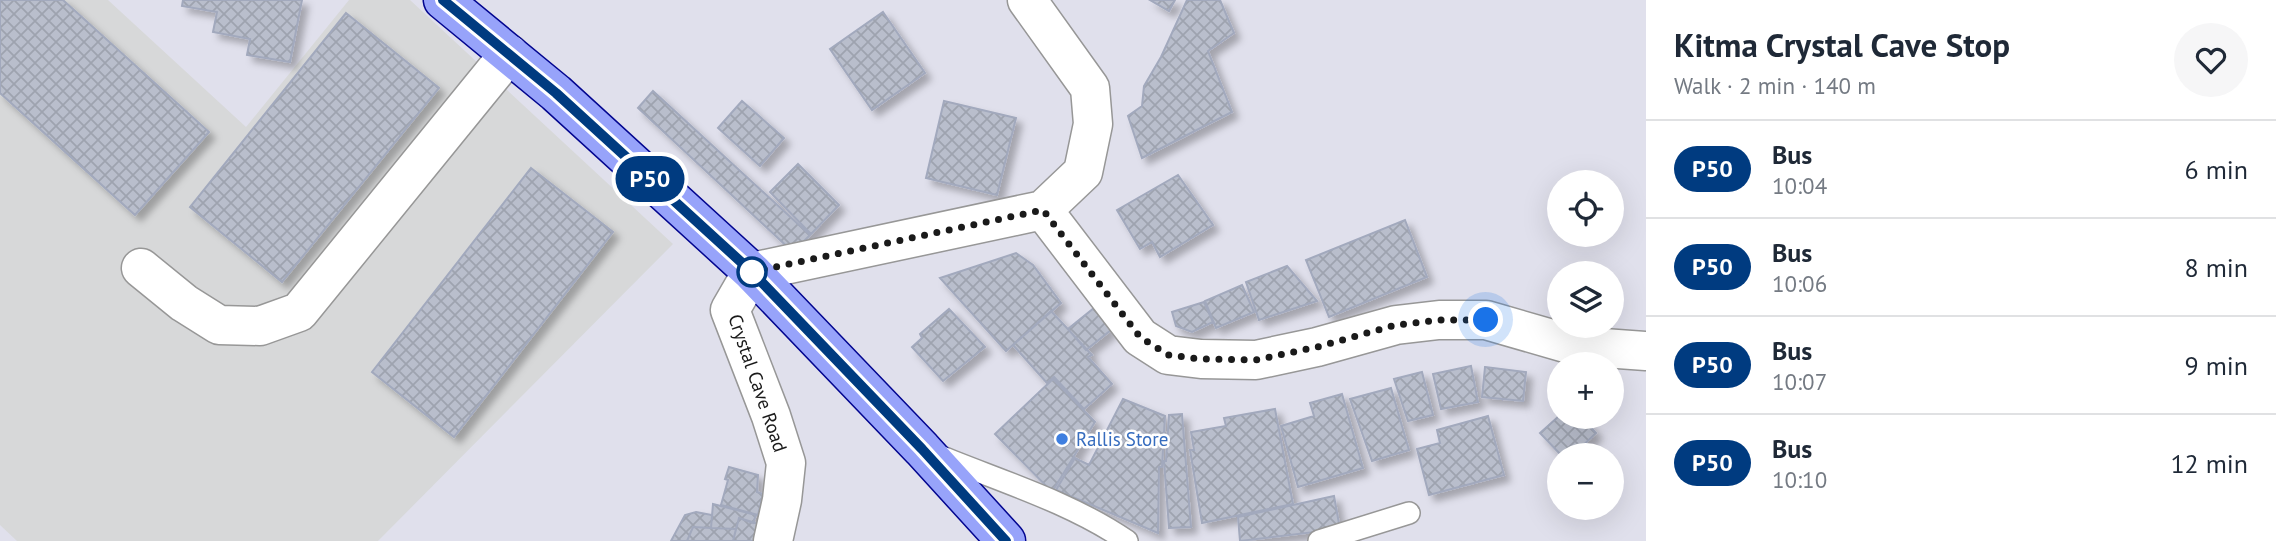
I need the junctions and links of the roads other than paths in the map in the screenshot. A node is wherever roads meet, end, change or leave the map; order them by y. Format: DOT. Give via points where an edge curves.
graph roads {
  1 [pos="443,0"];
  2 [pos="1027,0"];
  3 [pos="509,54"];
  4 [pos="1043,210"];
  5 [pos="141,268"];
  6 [pos="752,272"];
  7 [pos="1646,351"];
  8 [pos="922,449"];
  9 [pos="1409,513"];
  10 [pos="773,541"];
  11 [pos="1006,541"];
  12 [pos="1127,541"];
  13 [pos="1319,541"];
  1 -- 3 [label="main road"];
  2 -- 4 [label="street" via="1090,88 1093,124 1083,172"];
  3 -- 5 [label="street" via="299,312 260,326 219,325"];
  3 -- 6 [label="main road"];
  4 -- 6 [label="street"];
  4 -- 7 [label="street" via="1140,337 1168,355 1256,360 1396,325 1439,320 1486,320 1577,346"];
  6 -- 8 [label="main road"];
  6 -- 10 [label="street, Crystal Cave Road" via="730,310 786,463"];
  8 -- 11 [label="main road"];
  8 -- 12 [label="lane" via="1050,501"];
  9 -- 13 [label="lane"];
}
